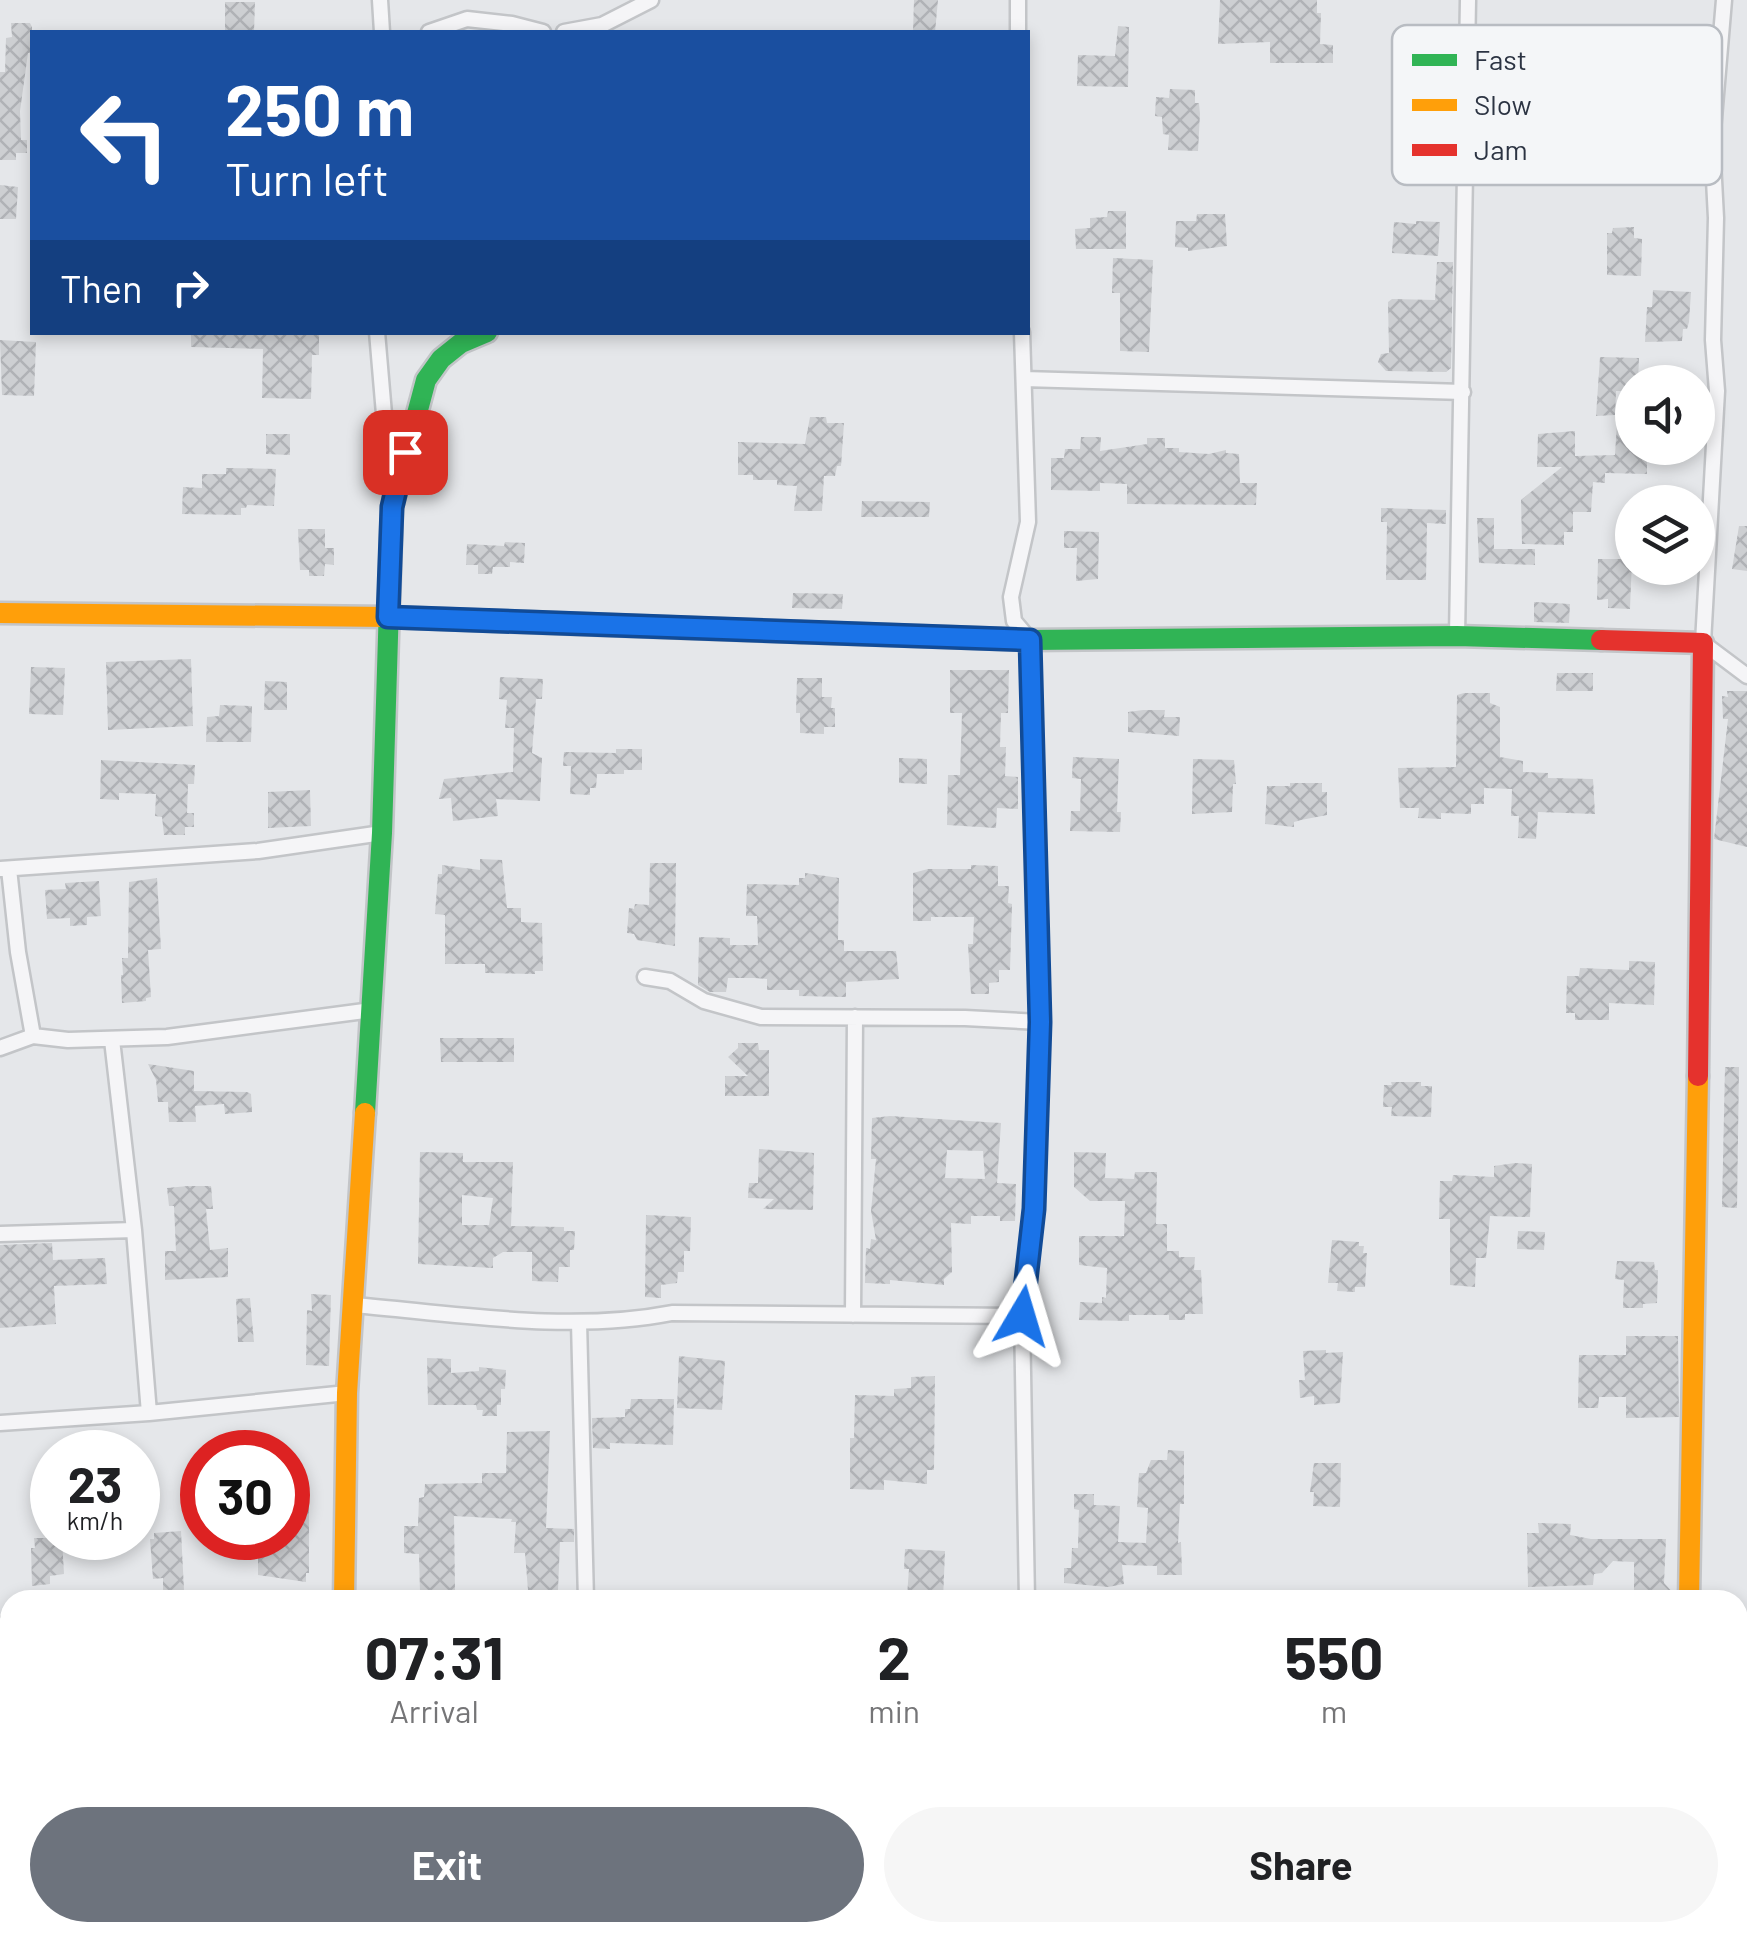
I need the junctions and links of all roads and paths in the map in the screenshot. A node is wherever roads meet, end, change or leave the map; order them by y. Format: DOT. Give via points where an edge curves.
graph roads {
  1 [pos="651,0"];
  2 [pos="1018,0"];
  3 [pos="1468,0"];
  4 [pos="1724,0"];
  5 [pos="381,2"];
  6 [pos="1468,25"];
  7 [pos="1722,25"];
  8 [pos="382,30"];
  9 [pos="435,30"];
  10 [pos="531,30"];
  11 [pos="574,30"];
  12 [pos="1018,30"];
  13 [pos="1466,185"];
  14 [pos="1714,185"];
  15 [pos="378,335"];
  16 [pos="480,335"];
  17 [pos="1022,335"];
  18 [pos="1024,378"];
  19 [pos="1463,392"];
  20 [pos="392,507"];
  21 [pos="0,613"];
  22 [pos="388,617"];
  23 [pos="1457,636"];
  24 [pos="1030,640"];
  25 [pos="1704,643"];
  26 [pos="1747,676"];
  27 [pos="382,833"];
  28 [pos="4,869"];
  29 [pos="645,977"];
  30 [pos="372,1010"];
  31 [pos="855,1017"];
  32 [pos="1040,1022"];
  33 [pos="32,1036"];
  34 [pos="112,1040"];
  35 [pos="0,1048"];
  36 [pos="134,1230"];
  37 [pos="0,1234"];
  38 [pos="354,1306"];
  39 [pos="852,1314"];
  40 [pos="1022,1316"];
  41 [pos="579,1322"];
  42 [pos="347,1392"];
  43 [pos="149,1413"];
  44 [pos="0,1423"];
  45 [pos="344,1590"];
  46 [pos="586,1590"];
  47 [pos="1027,1590"];
  48 [pos="1690,1590"];
  1 -- 11 [label="street"];
  2 -- 12 [label="street"];
  3 -- 6 [label="street"];
  4 -- 7 [label="street"];
  5 -- 8 [label="street"];
  9 -- 10 [label="street" via="467,19"];
  13 -- 19 [label="street"];
  14 -- 25 [label="street" via="1717,391"];
  15 -- 20 [label="street"];
  16 -- 20 [label="street" via="441,359 426,380"];
  17 -- 18 [label="street"];
  18 -- 19 [label="street"];
  18 -- 24 [label="street" via="1028,522 1011,597 1014,621"];
  19 -- 23 [label="street"];
  20 -- 22 [label="street"];
  21 -- 22 [label="street"];
  22 -- 24 [label="street"];
  22 -- 27 [label="street"];
  23 -- 24 [label="street"];
  23 -- 25 [label="street"];
  24 -- 32 [label="street"];
  25 -- 26 [label="street"];
  25 -- 48 [label="street"];
  27 -- 28 [label="street" via="258,851"];
  27 -- 30 [label="street"];
  28 -- 33 [label="street"];
  29 -- 31 [label="street" via="670,980 704,1001 761,1017"];
  30 -- 34 [label="street"];
  30 -- 38 [label="street"];
  31 -- 32 [label="street"];
  31 -- 39 [label="street"];
  32 -- 40 [label="street" via="1034,1209"];
  33 -- 34 [label="street"];
  33 -- 35 [label="street"];
  34 -- 36 [label="street"];
  36 -- 37 [label="street"];
  36 -- 43 [label="street"];
  38 -- 41 [label="street"];
  38 -- 42 [label="street"];
  39 -- 40 [label="street"];
  39 -- 41 [label="street" via="672,1312"];
  40 -- 47 [label="street"];
  41 -- 46 [label="street"];
  42 -- 43 [label="street"];
  42 -- 45 [label="street"];
  43 -- 44 [label="street"];
}
